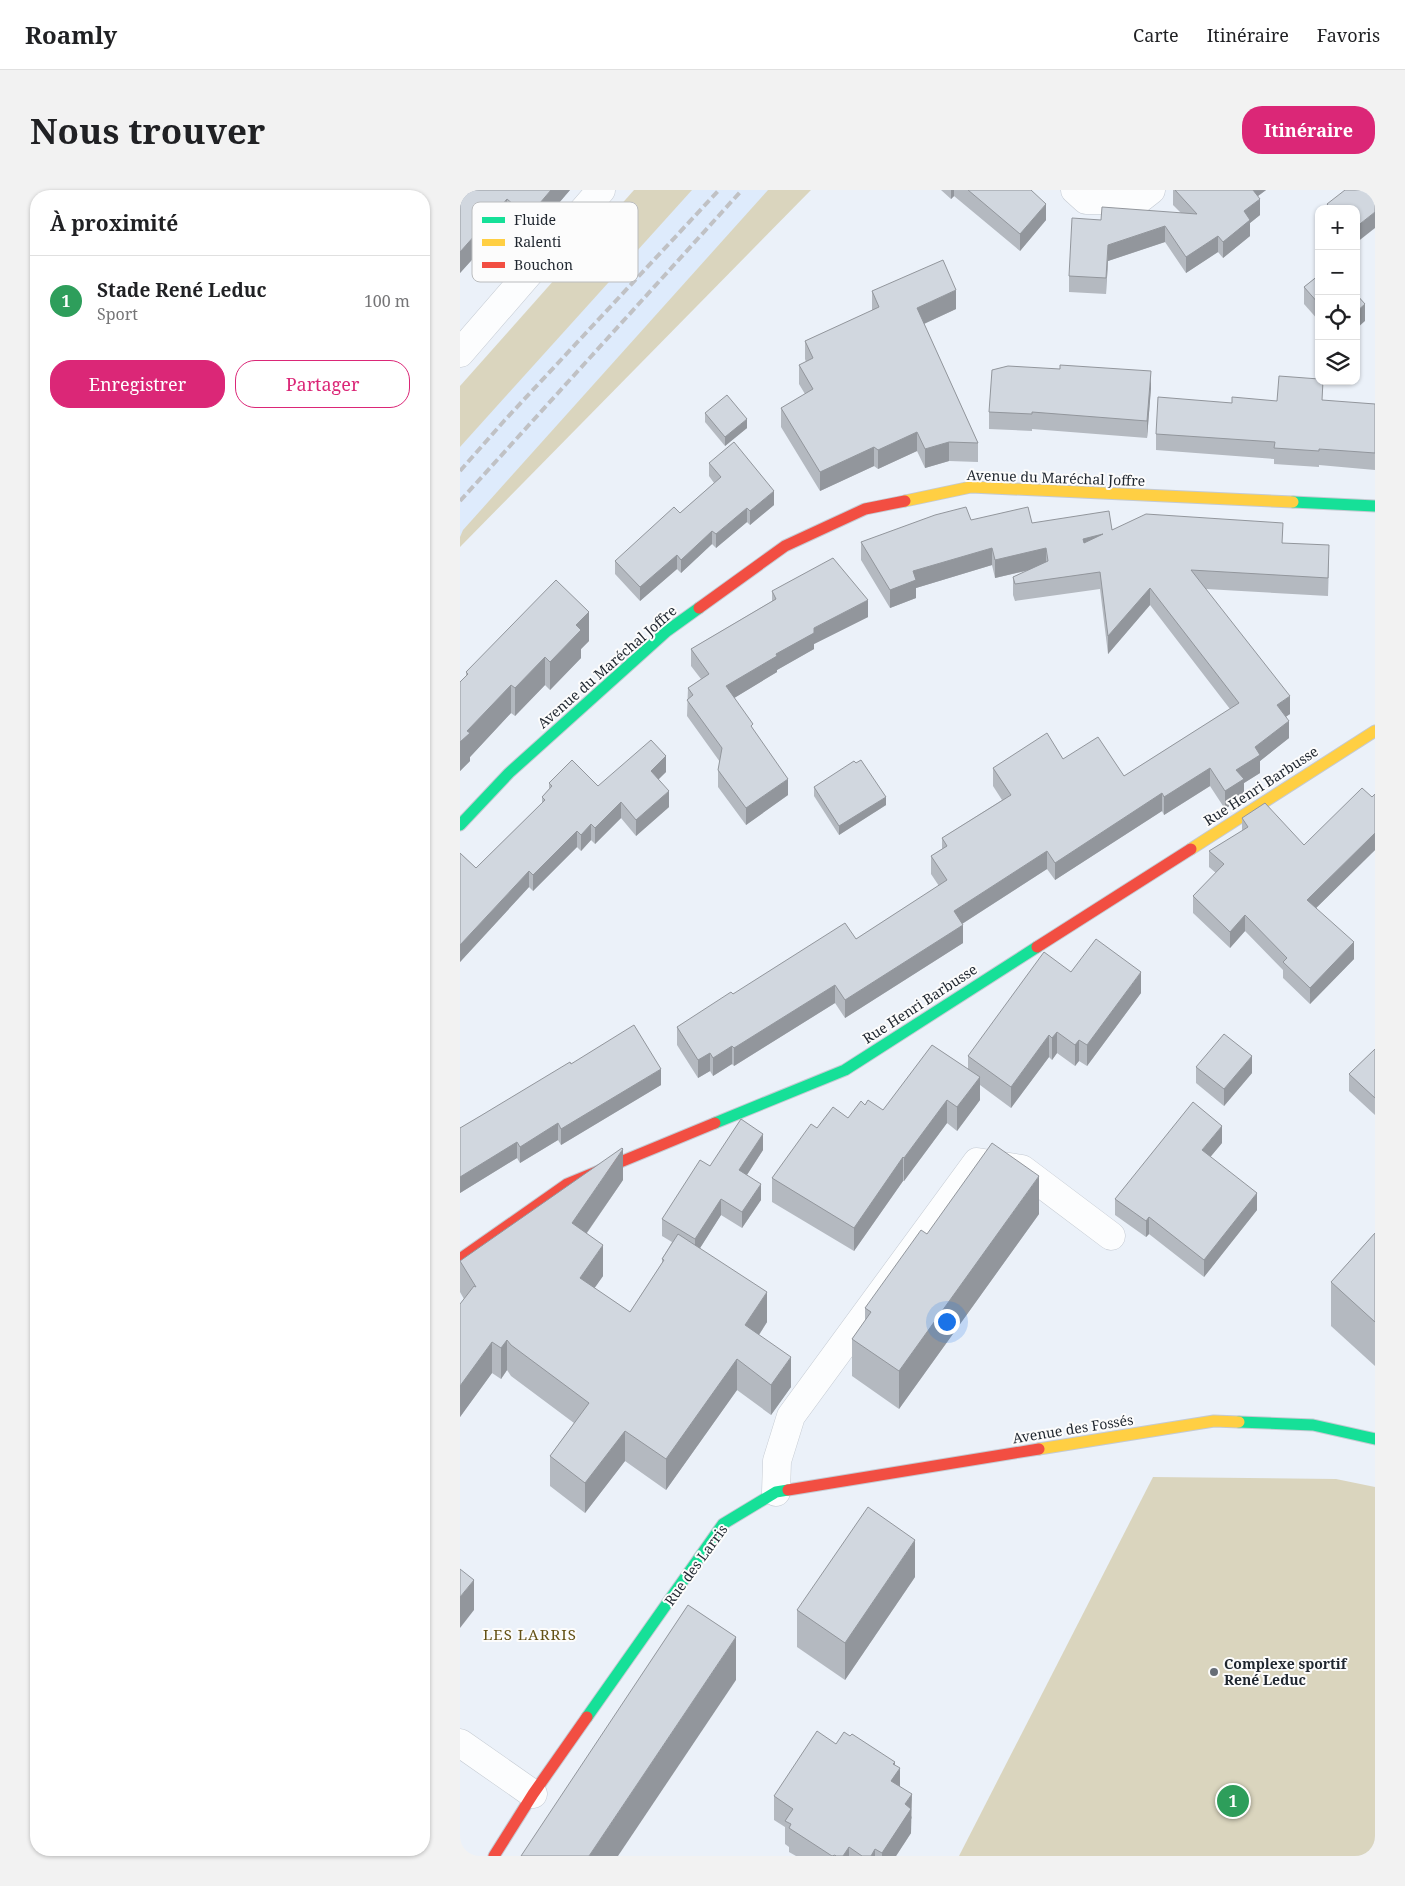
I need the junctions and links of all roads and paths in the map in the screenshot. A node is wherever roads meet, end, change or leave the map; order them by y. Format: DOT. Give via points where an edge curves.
graph roads {
  1 [pos="602,190"];
  2 [pos="1075,190"];
  3 [pos="1151,190"];
  4 [pos="592,202"];
  5 [pos="522,282"];
  6 [pos="460,354"];
  7 [pos="1375,506"];
  8 [pos="1375,731"];
  9 [pos="460,825"];
  10 [pos="1111,1236"];
  11 [pos="460,1259"];
  12 [pos="1375,1439"];
  13 [pos="776,1492"];
  14 [pos="460,1743"];
  15 [pos="534,1794"];
  16 [pos="494,1856"];
  1 -- 4 [label="street"];
  2 -- 3 [label="street" via="1086,200 1138,201"];
  5 -- 6 [label="street"];
  7 -- 9 [label="street, Avenue du Maréchal Joffre" via="971,487 865,509 785,546 667,631 509,773"];
  8 -- 11 [label="street, Rue Henri Barbusse" via="844,1070 567,1184"];
  10 -- 13 [label="street" via="1022,1169 977,1162 791,1416 777,1461"];
  12 -- 13 [label="street, Avenue des Fossés" via="1313,1425 1214,1421"];
  13 -- 15 [label="street, Rue des Larris" via="724,1524"];
  14 -- 15 [label="street"];
  15 -- 16 [label="street, Rue des Larris"];
}
